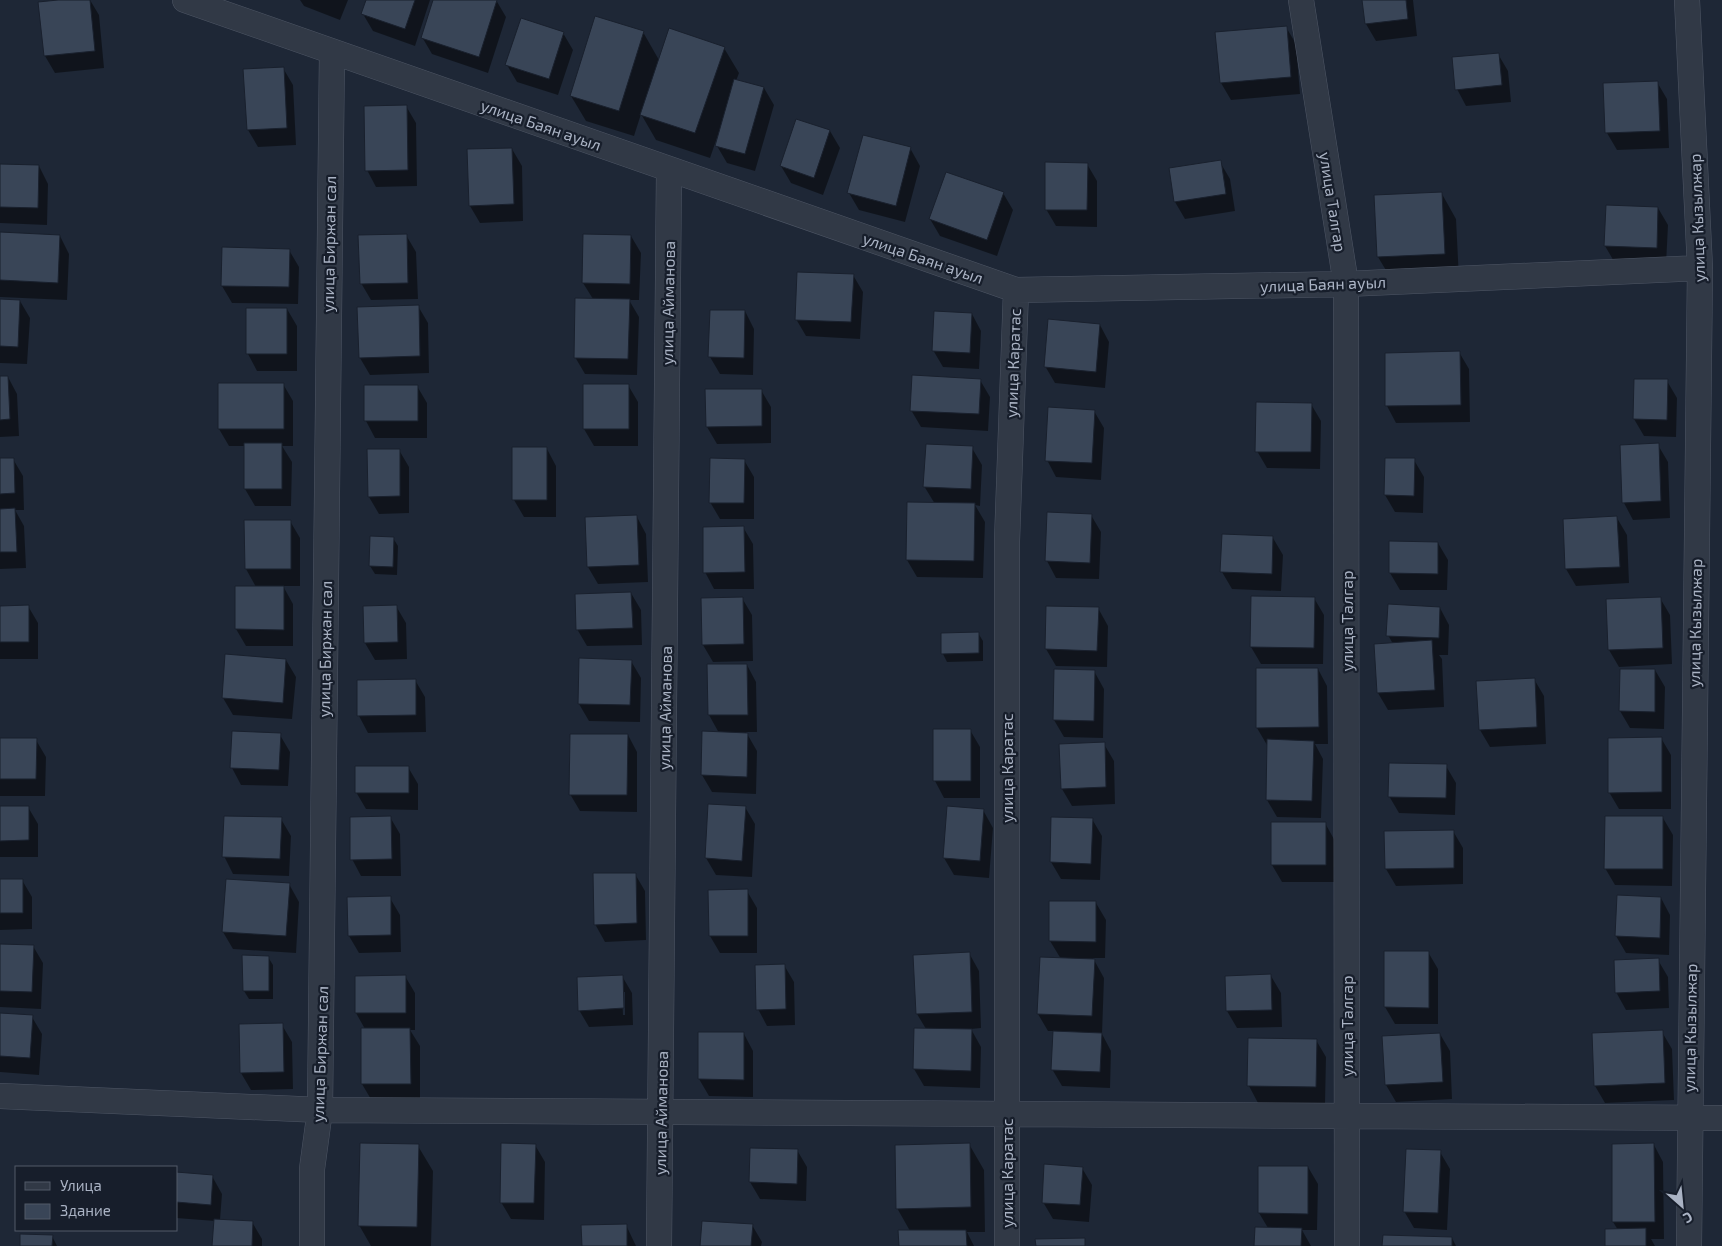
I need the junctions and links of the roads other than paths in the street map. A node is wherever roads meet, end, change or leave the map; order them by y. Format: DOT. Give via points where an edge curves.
graph roads {
  1 [pos="185,0"];
  2 [pos="1301,0"];
  3 [pos="1687,0"];
  4 [pos="332,52"];
  5 [pos="670,170"];
  6 [pos="1700,268"];
  7 [pos="1346,284"];
  8 [pos="1016,290"];
  9 [pos="0,1096"];
  10 [pos="320,1110"];
  11 [pos="661,1111"];
  12 [pos="1007,1114"];
  13 [pos="1347,1116"];
  14 [pos="1689,1118"];
  15 [pos="1722,1118"];
  16 [pos="312,1246"];
  17 [pos="659,1246"];
  18 [pos="1007,1246"];
  19 [pos="1347,1246"];
  20 [pos="1689,1246"];
  1 -- 4 [label="street, улица Баян ауыл"];
  2 -- 7 [label="street, улица Талгар"];
  3 -- 6 [label="street, улица Кызылжар"];
  4 -- 5 [label="street, улица Баян ауыл"];
  4 -- 10 [label="street, улица Биржан сал"];
  5 -- 8 [label="street, улица Баян ауыл"];
  5 -- 11 [label="street, улица Айманова"];
  6 -- 7 [label="street, улица Баян ауыл"];
  6 -- 14 [label="street, улица Кызылжар"];
  7 -- 8 [label="street, улица Баян ауыл"];
  7 -- 13 [label="street, улица Талгар"];
  8 -- 12 [label="street, улица Каратас" via="1006,541"];
  9 -- 10 [label="street"];
  10 -- 11 [label="street"];
  10 -- 16 [label="street, улица Биржан сал" via="312,1169"];
  11 -- 12 [label="street"];
  11 -- 17 [label="street, улица Айманова"];
  12 -- 13 [label="street"];
  12 -- 18 [label="street, улица Каратас"];
  13 -- 14 [label="street"];
  13 -- 19 [label="street, улица Талгар"];
  14 -- 15 [label="street"];
  14 -- 20 [label="street, улица Кызылжар"];
}
